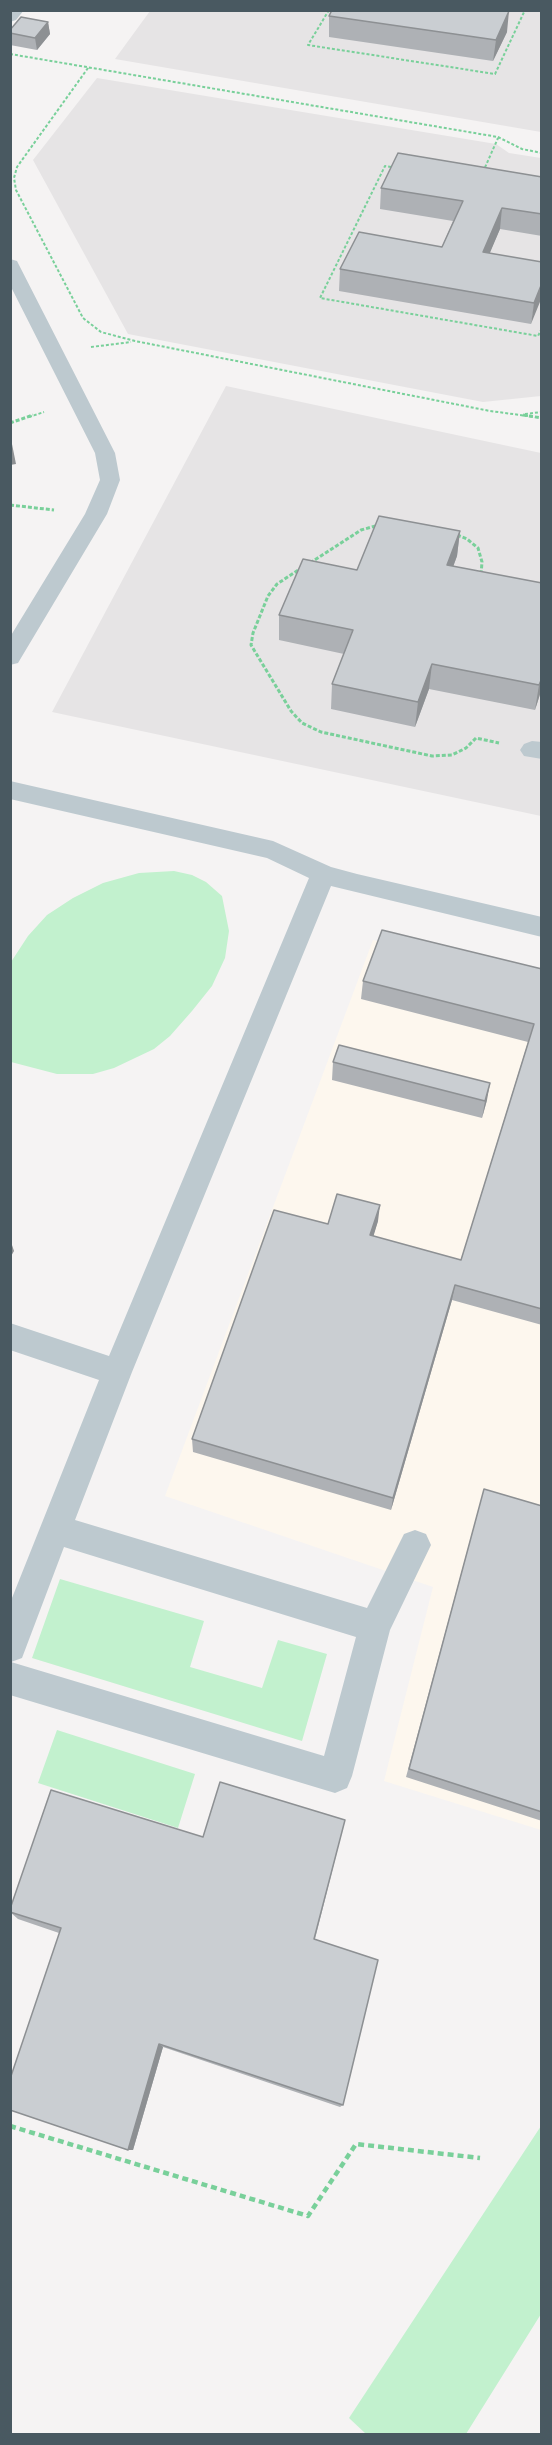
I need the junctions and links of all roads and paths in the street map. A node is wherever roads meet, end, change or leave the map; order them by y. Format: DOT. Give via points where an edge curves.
graph roads {
  1 [pos="16,10"];
  2 [pos="329,10"];
  3 [pos="525,10"];
  4 [pos="10,17"];
  5 [pos="10,54"];
  6 [pos="88,68"];
  7 [pos="498,137"];
  8 [pos="542,153"];
  9 [pos="397,168"];
  10 [pos="479,181"];
  11 [pos="10,265"];
  12 [pos="542,328"];
  13 [pos="542,412"];
  14 [pos="518,415"];
  15 [pos="542,418"];
  16 [pos="386,525"];
  17 [pos="450,533"];
  18 [pos="491,578"];
  19 [pos="10,657"];
  20 [pos="537,751"];
  21 [pos="10,790"];
  22 [pos="323,874"];
  23 [pos="542,927"];
  24 [pos="10,1336"];
  25 [pos="117,1372"];
  26 [pos="57,1530"];
  27 [pos="415,1545"];
  28 [pos="375,1627"];
  29 [pos="10,1646"];
  30 [pos="10,1678"];
  31 [pos="10,2126"];
  32 [pos="480,2158"];
  1 -- 4 [label="lane"];
  2 -- 3 [label="path" via="308,45 495,74"];
  5 -- 6 [label="path"];
  6 -- 7 [label="path"];
  6 -- 14 [label="path" via="17,167 14,178 16,190 83,318 101,332 135,341"];
  7 -- 8 [label="path" via="522,149"];
  7 -- 10 [label="path"];
  9 -- 12 [label="path" via="385,166 320,298 538,336"];
  11 -- 19 [label="lane" via="105,453 110,480 96,514"];
  13 -- 14 [label="path"];
  14 -- 15 [label="path"];
  16 -- 20 [label="path" via="362,530 283,580 268,596 251,645 285,702 302,723 321,732 432,756 452,755 476,738"];
  17 -- 18 [label="path" via="478,548 480,576"];
  21 -- 22 [label="lane" via="273,850"];
  22 -- 23 [label="lane"];
  22 -- 25 [label="lane"];
  24 -- 25 [label="lane"];
  25 -- 26 [label="lane"];
  26 -- 28 [label="lane"];
  26 -- 29 [label="lane"];
  27 -- 28 [label="lane"];
  28 -- 30 [label="lane" via="335,1776"];
  31 -- 32 [label="path" via="308,2216 356,2144"];
}
